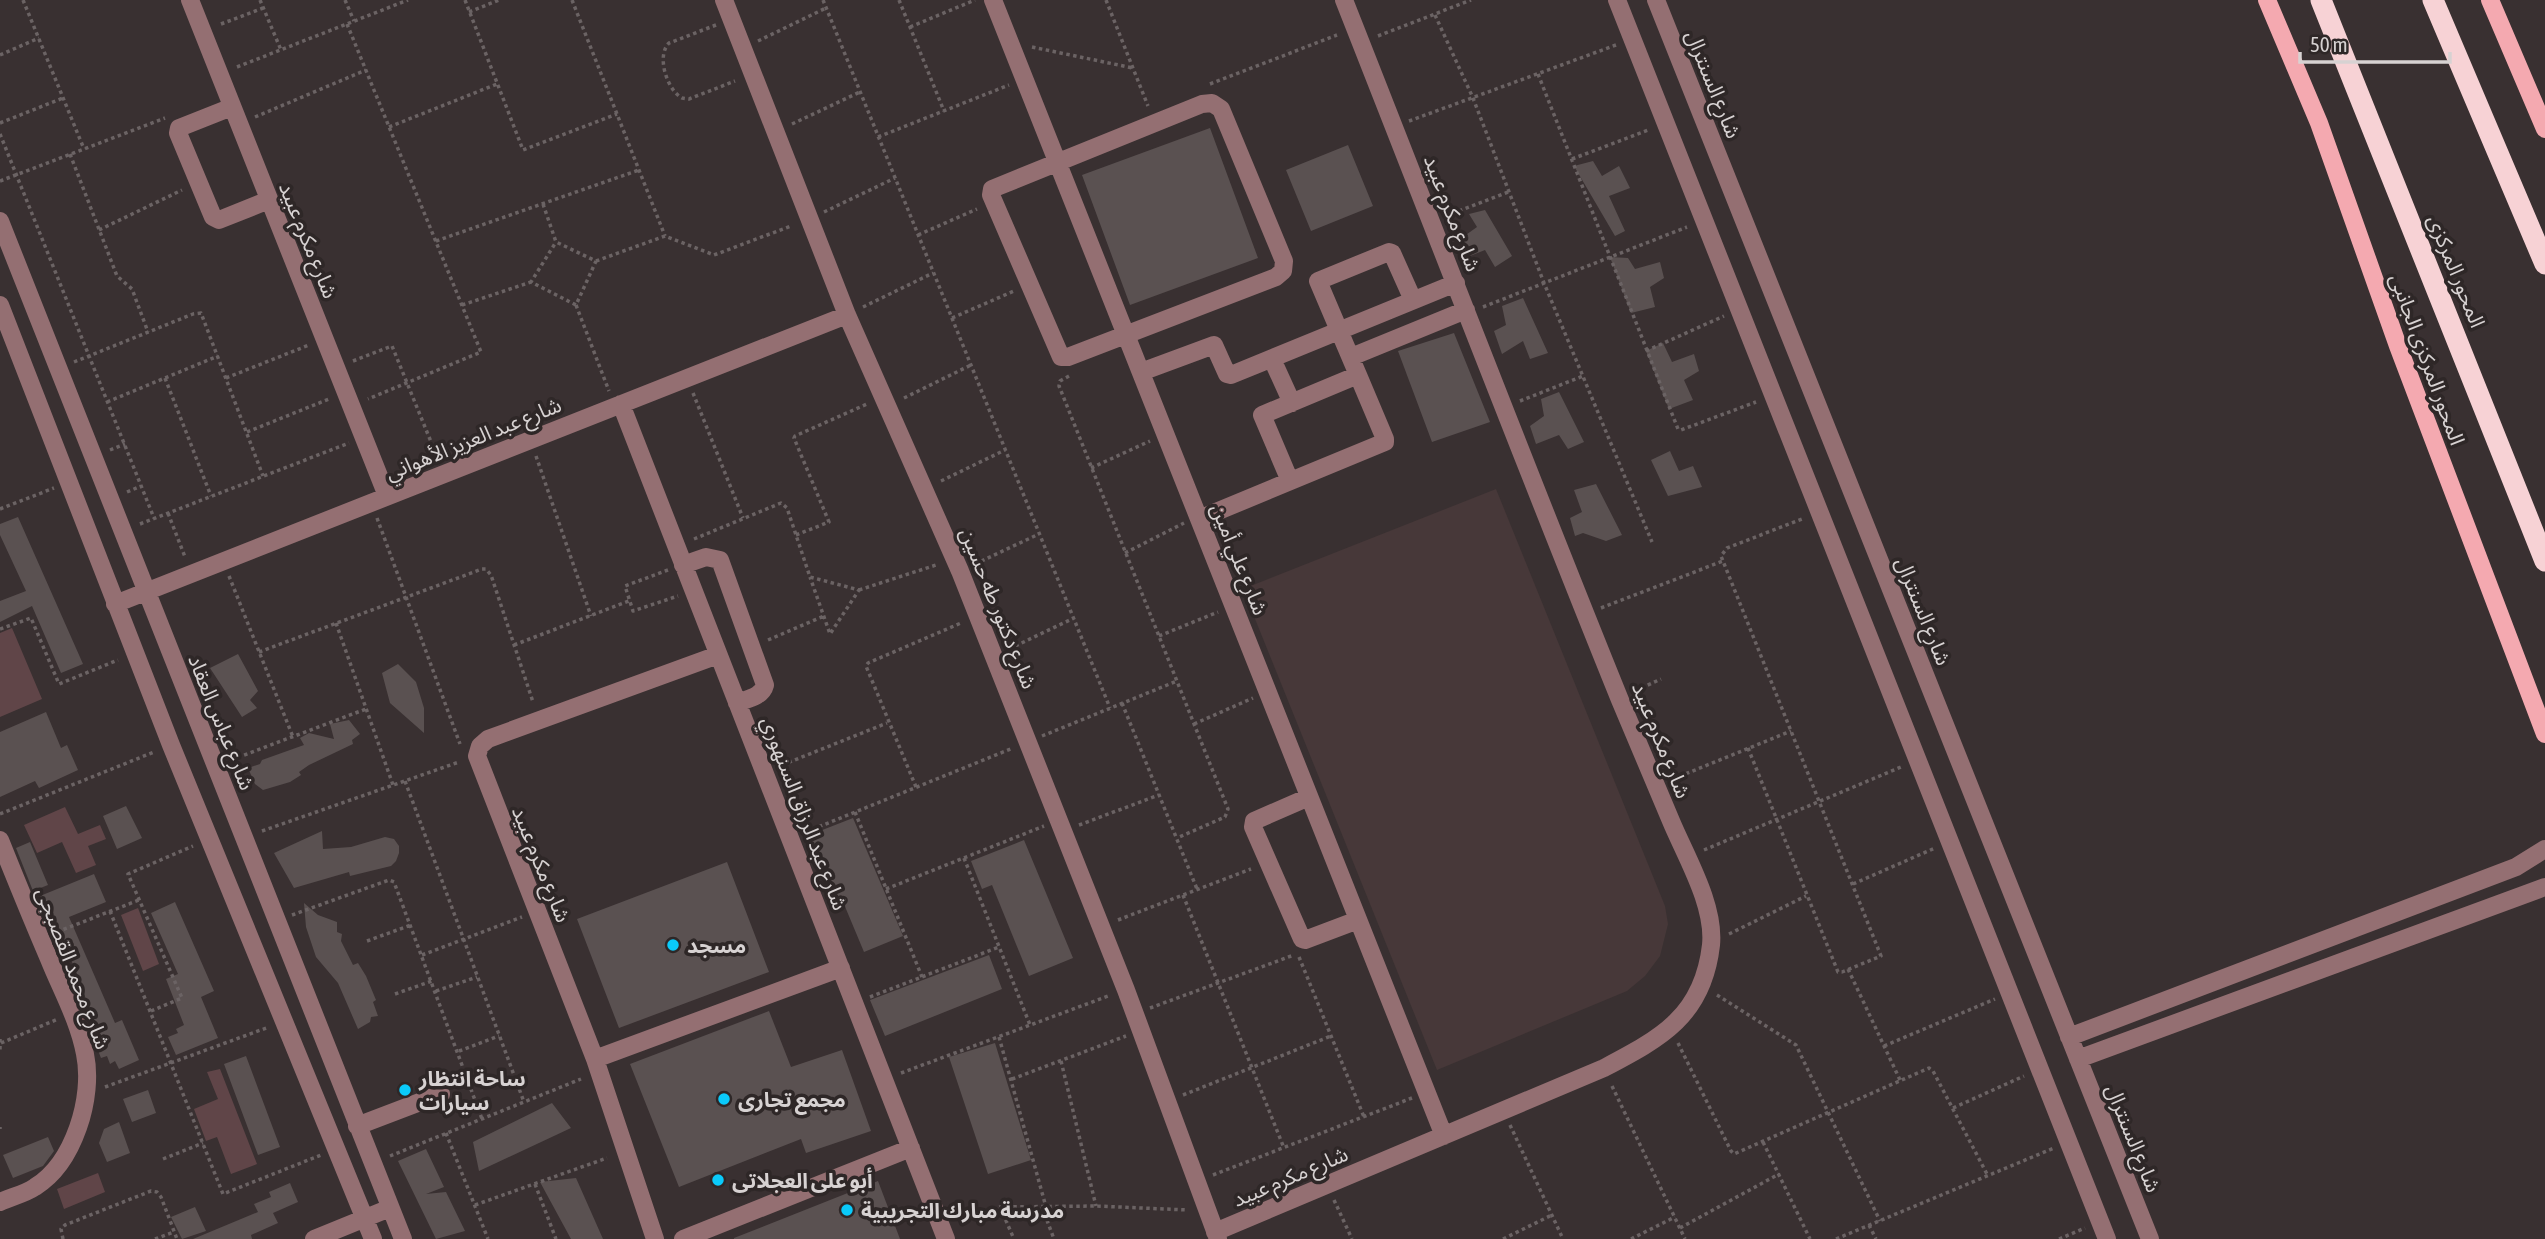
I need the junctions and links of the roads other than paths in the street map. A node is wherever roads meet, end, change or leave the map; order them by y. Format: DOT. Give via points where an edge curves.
graph roads {
  1 [pos="190,0"];
  2 [pos="724,0"];
  3 [pos="993,0"];
  4 [pos="1344,0"];
  5 [pos="1617,0"];
  6 [pos="1656,0"];
  7 [pos="2267,0"];
  8 [pos="2321,0"];
  9 [pos="2433,0"];
  10 [pos="2490,0"];
  11 [pos="236,115"];
  12 [pos="2545,129"];
  13 [pos="1057,161"];
  14 [pos="269,200"];
  15 [pos="0,221"];
  16 [pos="2545,264"];
  17 [pos="1456,283"];
  18 [pos="1413,300"];
  19 [pos="0,305"];
  20 [pos="1467,311"];
  21 [pos="37,313"];
  22 [pos="847,315"];
  23 [pos="4,326"];
  24 [pos="1339,332"];
  25 [pos="1126,335"];
  26 [pos="1351,357"];
  27 [pos="1272,359"];
  28 [pos="1140,372"];
  29 [pos="1358,375"];
  30 [pos="1292,403"];
  31 [pos="618,405"];
  32 [pos="1290,481"];
  33 [pos="379,499"];
  34 [pos="1198,518"];
  35 [pos="2545,561"];
  36 [pos="683,565"];
  37 [pos="146,592"];
  38 [pos="115,604"];
  39 [pos="719,655"];
  40 [pos="737,703"];
  41 [pos="2545,734"];
  42 [pos="1309,797"];
  43 [pos="0,840"];
  44 [pos="2545,849"];
  45 [pos="2545,887"];
  46 [pos="1358,920"];
  47 [pos="841,968"];
  48 [pos="2069,1037"];
  49 [pos="2078,1059"];
  50 [pos="597,1066"];
  51 [pos="441,1094"];
  52 [pos="357,1126"];
  53 [pos="1444,1136"];
  54 [pos="911,1148"];
  55 [pos="0,1202"];
  56 [pos="390,1208"];
  57 [pos="365,1219"];
  58 [pos="944,1234"];
  59 [pos="1216,1236"];
  60 [pos="314,1239"];
  61 [pos="373,1239"];
  62 [pos="403,1239"];
  63 [pos="655,1239"];
  64 [pos="683,1239"];
  65 [pos="2107,1239"];
  66 [pos="2150,1239"];
  1 -- 11 [label="street, شارع مكرم عبيد"];
  2 -- 22 [label="street, شارع دكتور طه حسين"];
  3 -- 13 [label="street, شارع علي أمين"];
  4 -- 17 [label="street, شارع مكرم عبيد"];
  5 -- 65 [label="street"];
  6 -- 48 [label="street, شارع السنترال"];
  7 -- 41 [label="main road, المحور المركزى الجانبى" via="2319,123"];
  8 -- 35 [label="highway, المحور المركزى"];
  9 -- 16 [label="highway"];
  10 -- 12 [label="main road"];
  11 -- 14 [label="street, شارع مكرم عبيد"];
  11 -- 14 [label="street" via="178,130 216,220"];
  13 -- 25 [label="street, شارع علي أمين"];
  13 -- 25 [label="street" via="990,192 1060,357"];
  13 -- 25 [label="street" via="1212,103 1221,109 1284,261 1283,271 1276,277"];
  14 -- 33 [label="street, شارع مكرم عبيد" via="364,438"];
  15 -- 21 [label="street, شارع عباس العقاد"];
  17 -- 18 [label="street"];
  17 -- 20 [label="street, شارع مكرم عبيد"];
  18 -- 24 [label="street"];
  18 -- 24 [label="street" via="1391,252 1318,281"];
  19 -- 23 [label="street"];
  20 -- 26 [label="street"];
  20 -- 53 [label="street, شارع مكرم عبيد" via="1619,698 1706,903 1711,943 1702,986 1671,1029 1604,1068"];
  21 -- 23 [label="street"];
  21 -- 37 [label="street, شارع عباس العقاد"];
  22 -- 31 [label="street, شارع عبد العزيز الأهواني"];
  22 -- 59 [label="street, شارع دكتور طه حسين" via="958,565 1126,990"];
  23 -- 38 [label="street"];
  24 -- 26 [label="street"];
  24 -- 27 [label="street"];
  25 -- 28 [label="street, شارع علي أمين"];
  26 -- 29 [label="street"];
  27 -- 28 [label="street" via="1228,375 1214,345"];
  27 -- 30 [label="street"];
  28 -- 34 [label="street, شارع علي أمين"];
  29 -- 30 [label="street"];
  29 -- 32 [label="street" via="1385,442"];
  30 -- 32 [label="street" via="1262,417"];
  31 -- 33 [label="street, شارع عبد العزيز الأهواني"];
  31 -- 36 [label="street, شارع عبد الرزاق السنهوري"];
  32 -- 34 [label="street"];
  33 -- 37 [label="street, شارع عبد العزيز الأهواني"];
  34 -- 42 [label="street, شارع علي أمين"];
  36 -- 39 [label="street, شارع عبد الرزاق السنهوري"];
  36 -- 40 [label="street" via="705,557 720,560 765,685 757,695"];
  37 -- 38 [label="street, شارع عبد العزيز الأهواني"];
  37 -- 52 [label="street, شارع عباس العقاد"];
  38 -- 57 [label="street"];
  39 -- 40 [label="street, شارع عبد الرزاق السنهوري"];
  39 -- 50 [label="street, شارع مكرم عبيد" via="488,739 471,757"];
  40 -- 47 [label="street, شارع عبد الرزاق السنهوري"];
  42 -- 46 [label="street, شارع علي أمين"];
  42 -- 46 [label="street" via="1252,824 1302,939"];
  43 -- 55 [label="street, شارع محمد القصبجى" via="85,1053 86,1094 76,1133 55,1168 35,1187"];
  44 -- 48 [label="street" via="2516,867"];
  45 -- 49 [label="street"];
  46 -- 53 [label="street, شارع علي أمين"];
  47 -- 50 [label="street"];
  47 -- 54 [label="street, شارع عبد الرزاق السنهوري"];
  48 -- 49 [label="street, شارع السنترال"];
  49 -- 66 [label="street, شارع السنترال"];
  50 -- 63 [label="street, شارع مكرم عبيد"];
  51 -- 52 [label="street"];
  52 -- 56 [label="street, شارع عباس العقاد"];
  53 -- 59 [label="street, شارع مكرم عبيد"];
  54 -- 58 [label="street, شارع عبد الرزاق السنهوري"];
  54 -- 64 [label="street"];
  56 -- 57 [label="street"];
  56 -- 62 [label="street, شارع عباس العقاد"];
  57 -- 60 [label="street"];
  57 -- 61 [label="street"];
}
